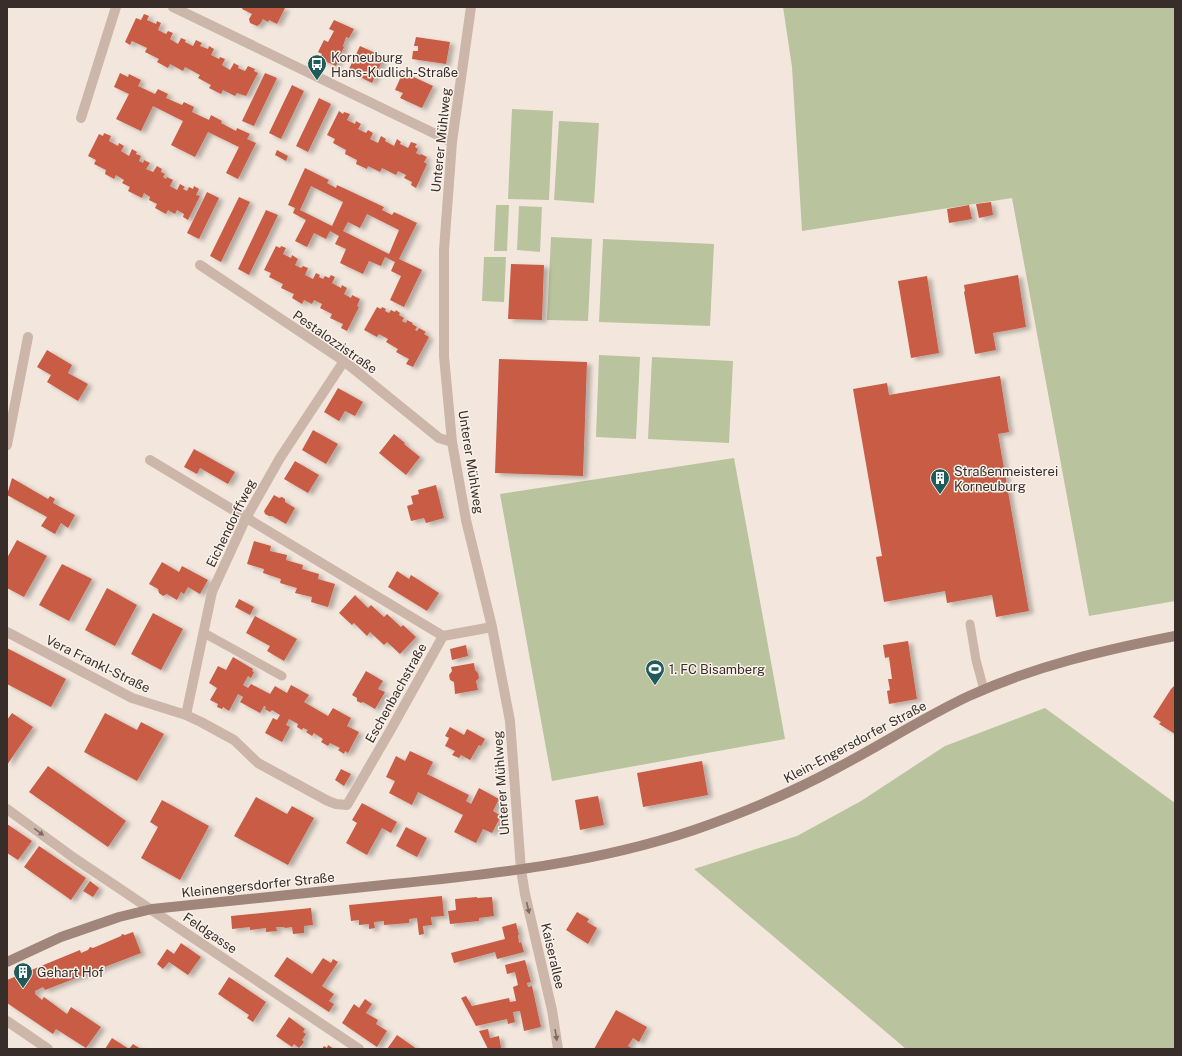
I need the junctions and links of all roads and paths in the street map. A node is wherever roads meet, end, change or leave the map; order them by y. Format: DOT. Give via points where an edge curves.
graph roads {
  1 [pos="116,7"];
  2 [pos="470,7"];
  3 [pos="175,8"];
  4 [pos="81,118"];
  5 [pos="452,142"];
  6 [pos="200,266"];
  7 [pos="28,337"];
  8 [pos="344,361"];
  9 [pos="452,442"];
  10 [pos="7,445"];
  11 [pos="150,460"];
  12 [pos="246,518"];
  13 [pos="970,624"];
  14 [pos="492,627"];
  15 [pos="7,632"];
  16 [pos="204,633"];
  17 [pos="443,636"];
  18 [pos="1175,636"];
  19 [pos="282,676"];
  20 [pos="984,690"];
  21 [pos="186,715"];
  22 [pos="347,805"];
  23 [pos="7,809"];
  24 [pos="521,870"];
  25 [pos="152,909"];
  26 [pos="7,962"];
  27 [pos="7,1021"];
  28 [pos="48,1049"];
  29 [pos="359,1049"];
  30 [pos="558,1049"];
  1 -- 4 [label="street"];
  2 -- 5 [label="street, Unterer Mühlweg"];
  3 -- 5 [label="street"];
  5 -- 9 [label="street, Unterer Mühlweg" via="444,250 444,356"];
  6 -- 8 [label="street, Pestalozzistraße"];
  7 -- 10 [label="street"];
  8 -- 9 [label="street, Pestalozzistraße" via="439,438"];
  8 -- 12 [label="street, Eichendorffweg" via="280,458"];
  9 -- 14 [label="street, Unterer Mühlweg" via="466,520"];
  11 -- 12 [label="street"];
  12 -- 16 [label="street, Eichendorffweg" via="212,592"];
  12 -- 17 [label="street"];
  13 -- 20 [label="lane"];
  14 -- 17 [label="street, Eschenbachstraße"];
  14 -- 24 [label="street, Unterer Mühlweg" via="510,720"];
  15 -- 21 [label="street, Vera Frankl-Straße" via="132,698"];
  16 -- 19 [label="lane"];
  16 -- 21 [label="street, Eichendorffweg"];
  17 -- 22 [label="street, Eschenbachstraße"];
  18 -- 20 [label="main road, Klein-Engersdorfer Straße" via="1073,658"];
  20 -- 24 [label="main road, Klein-Engersdorfer Straße" via="928,717 829,773 741,813 655,842"];
  21 -- 22 [label="street, Vera Frankl-Straße" via="234,740 258,763 328,801"];
  23 -- 25 [label="street, Feldgasse, one-way" via="74,858"];
  24 -- 25 [label="main road, Kleinengersdorfer Straße"];
  24 -- 30 [label="street, Kaiserallee, one-way" via="552,1010"];
  25 -- 26 [label="main road, Kleinengersdorfer Straße" via="61,937"];
  25 -- 29 [label="street, Feldgasse"];
  27 -- 28 [label="street"];
}
